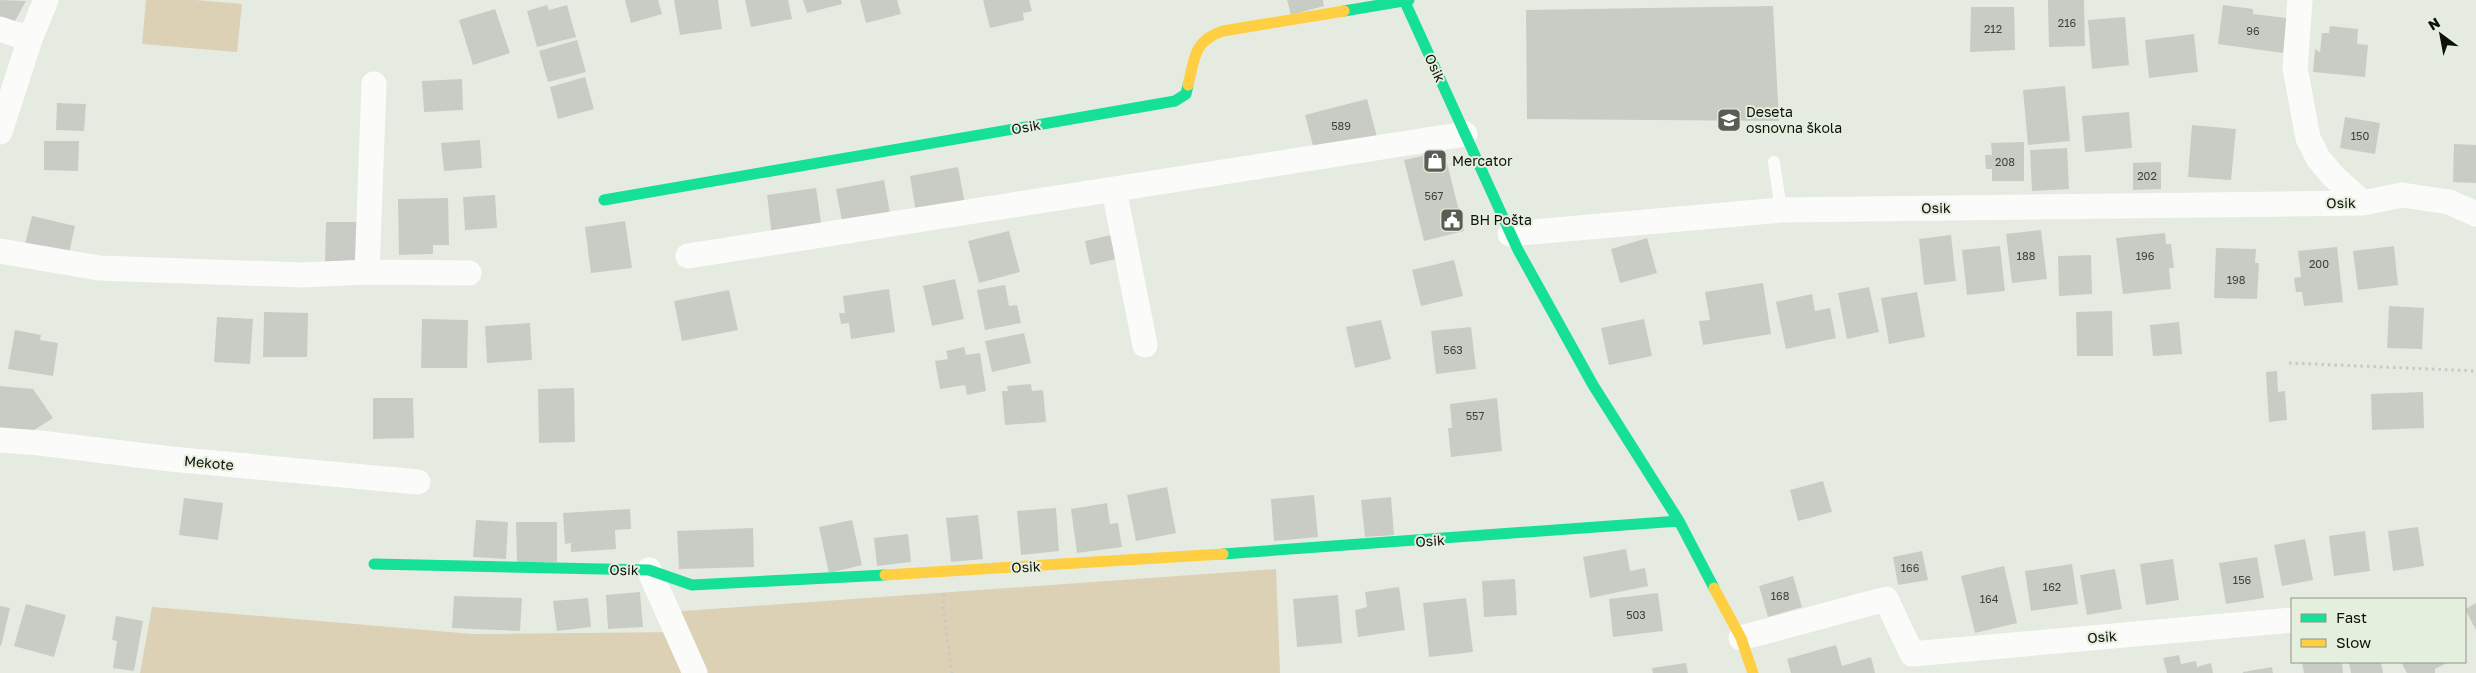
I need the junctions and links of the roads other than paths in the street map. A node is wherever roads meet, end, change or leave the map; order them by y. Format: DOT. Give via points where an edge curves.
graph roads {
  1 [pos="46,0"];
  2 [pos="2300,0"];
  3 [pos="1406,1"];
  4 [pos="0,29"];
  5 [pos="30,39"];
  6 [pos="374,84"];
  7 [pos="0,132"];
  8 [pos="1466,134"];
  9 [pos="1774,162"];
  10 [pos="1114,190"];
  11 [pos="604,200"];
  12 [pos="2363,203"];
  13 [pos="1781,210"];
  14 [pos="2476,214"];
  15 [pos="1510,234"];
  16 [pos="0,252"];
  17 [pos="688,256"];
  18 [pos="367,272"];
  19 [pos="469,273"];
  20 [pos="1145,345"];
  21 [pos="0,440"];
  22 [pos="418,482"];
  23 [pos="1679,521"];
  24 [pos="374,564"];
  25 [pos="649,570"];
  26 [pos="2291,620"];
  27 [pos="1742,638"];
  28 [pos="1915,664"];
  29 [pos="696,673"];
  30 [pos="1753,673"];
  1 -- 5 [label="street"];
  2 -- 12 [label="street" via="2294,68 2308,138 2318,158 2333,176"];
  3 -- 8 [label="street, Osik"];
  3 -- 11 [label="street, Osik" via="1207,36 1197,49 1186,94 1174,101"];
  4 -- 5 [label="street"];
  5 -- 7 [label="street"];
  6 -- 18 [label="street"];
  8 -- 10 [label="street"];
  8 -- 15 [label="street, Osik"];
  9 -- 13 [label="lane"];
  10 -- 17 [label="street"];
  10 -- 20 [label="street"];
  12 -- 13 [label="street, Osik"];
  12 -- 14 [label="street, Osik" via="2402,194 2449,202"];
  13 -- 15 [label="street, Osik"];
  15 -- 23 [label="street, Osik" via="1593,385"];
  16 -- 18 [label="street" via="99,268 303,275"];
  18 -- 19 [label="street"];
  21 -- 22 [label="street, Mekote"];
  23 -- 25 [label="street, Osik" via="1409,542 692,585"];
  23 -- 27 [label="street, Osik"];
  24 -- 25 [label="street, Osik"];
  25 -- 29 [label="street"];
  26 -- 28 [label="street, Osik"];
  27 -- 28 [label="street, Osik" via="1886,599"];
  27 -- 30 [label="street, Osik"];
}
